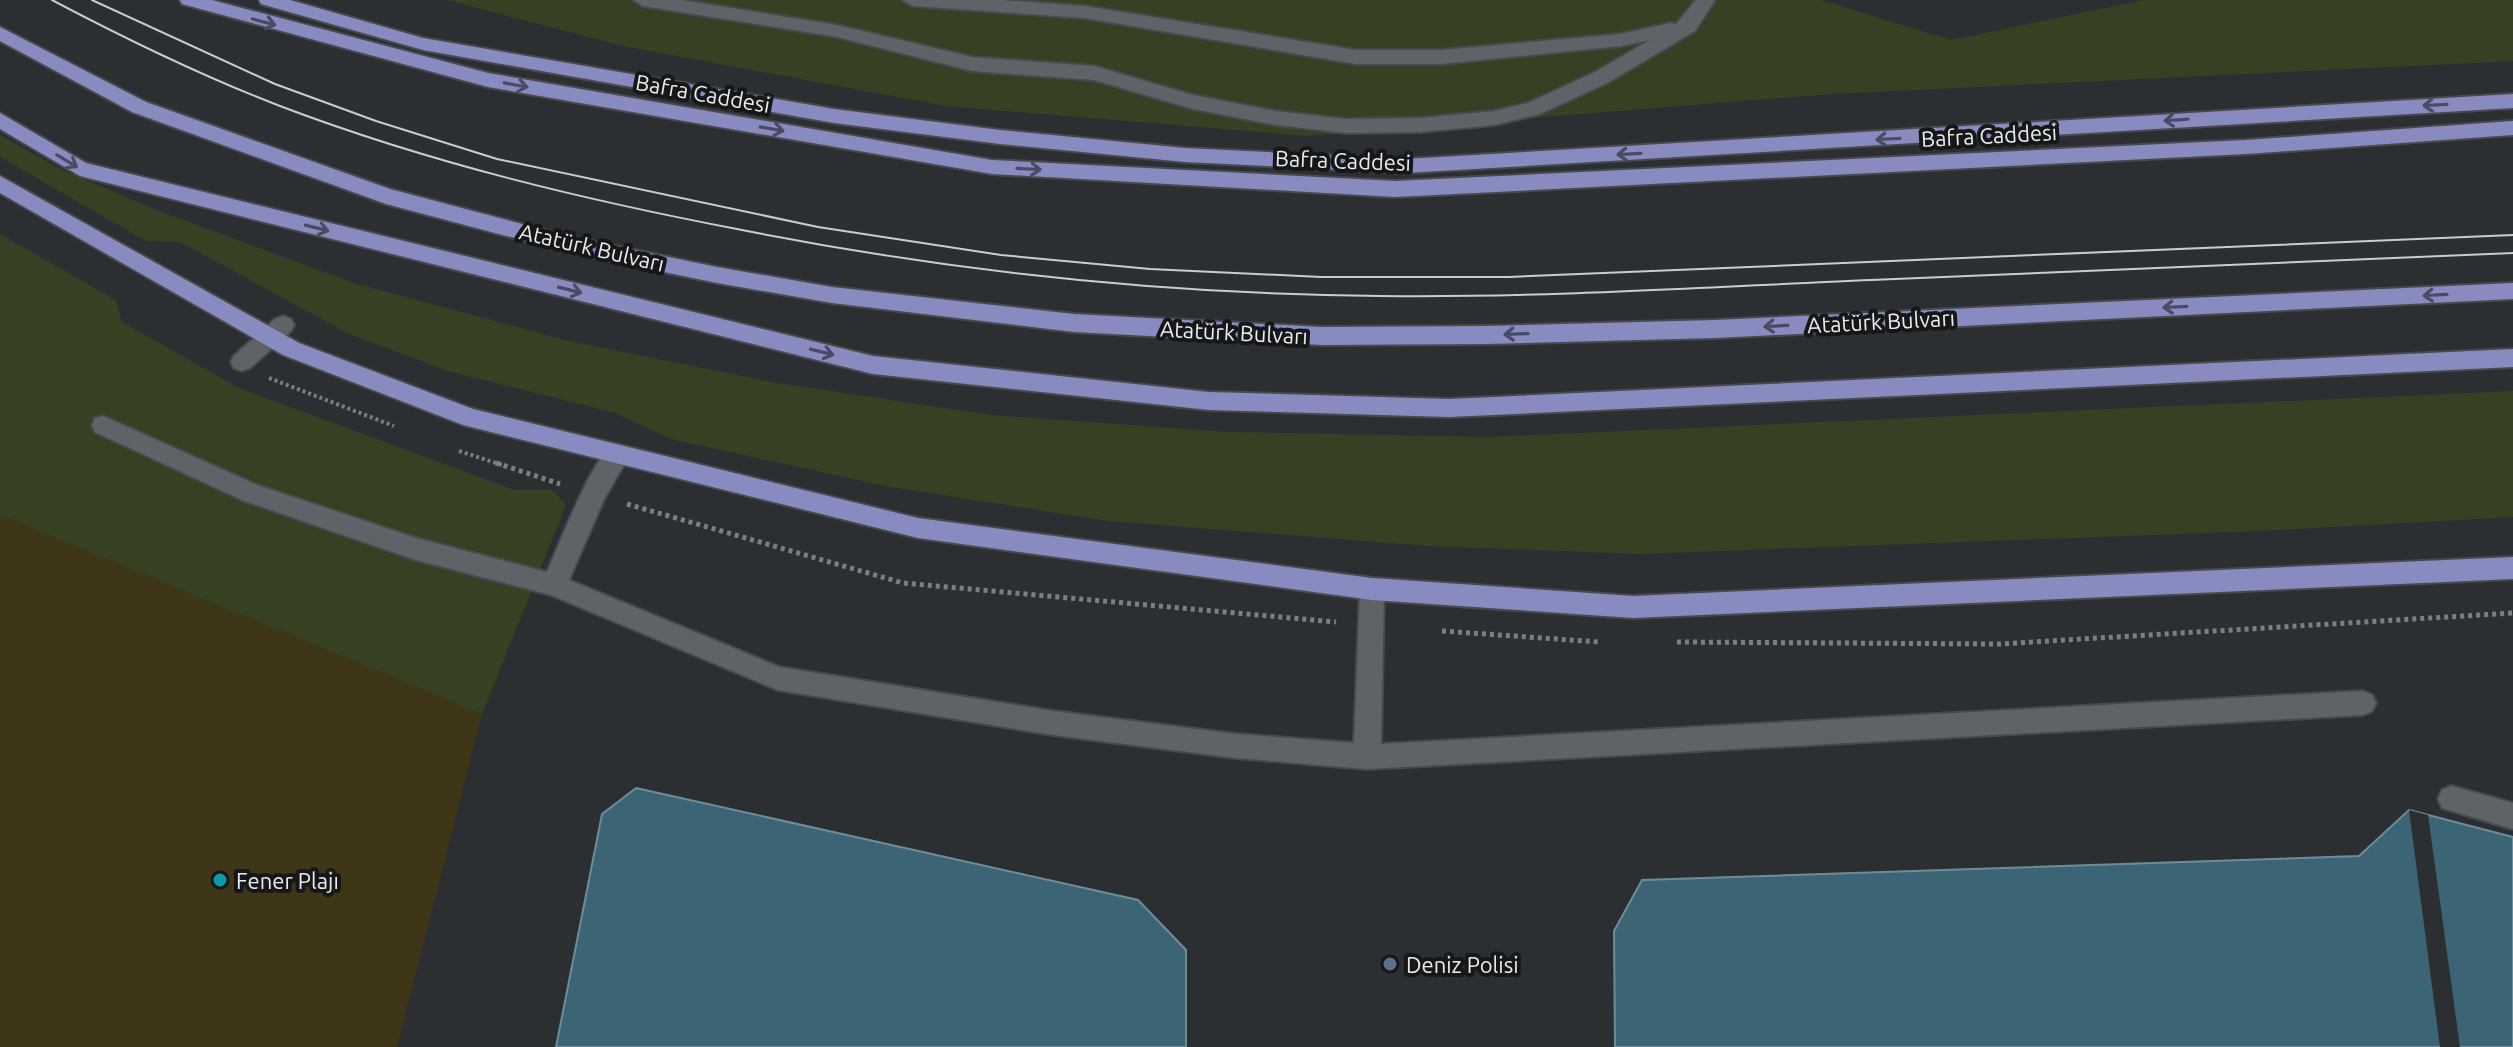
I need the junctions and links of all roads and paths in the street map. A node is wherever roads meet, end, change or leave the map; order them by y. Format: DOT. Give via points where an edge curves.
graph roads {
  1 [pos="189,0"];
  2 [pos="268,0"];
  3 [pos="643,0"];
  4 [pos="912,0"];
  5 [pos="1706,0"];
  6 [pos="1688,26"];
  7 [pos="0,33"];
  8 [pos="2513,101"];
  9 [pos="0,120"];
  10 [pos="2513,128"];
  11 [pos="0,184"];
  12 [pos="2513,291"];
  13 [pos="276,331"];
  14 [pos="2513,358"];
  15 [pos="242,362"];
  16 [pos="103,425"];
  17 [pos="618,454"];
  18 [pos="2513,568"];
  19 [pos="554,585"];
  20 [pos="1372,589"];
  21 [pos="2363,703"];
  22 [pos="1367,757"];
  23 [pos="2451,799"];
  24 [pos="2513,816"];
  1 -- 10 [label="main road, Bafra Caddesi, one-way" via="488,80 992,167 1395,189 2246,147"];
  8 -- 2 [label="main road, Bafra Caddesi, one-way" via="1405,166 1185,155 834,116 423,44"];
  3 -- 6 [label="street" via="837,31 972,64 1094,73 1193,102 1346,126 1420,125 1533,109 1602,77"];
  4 -- 6 [label="street" via="1085,12 1356,57 1526,50 1621,40"];
  5 -- 6 [label="street"];
  12 -- 7 [label="main road, Atatürk Bulvarı, one-way" via="1486,335 1322,336 1074,323 832,295 717,275 567,244 386,196 139,107"];
  9 -- 14 [label="main road, Atatürk Bulvarı, one-way" via="80,169 873,365 1209,401 1449,408"];
  11 -- 13 [label="main road"];
  13 -- 15 [label="street"];
  13 -- 17 [label="main road" via="291,349 471,418"];
  16 -- 19 [label="street" via="250,493 416,549"];
  17 -- 19 [label="street" via="594,494"];
  17 -- 20 [label="main road" via="918,528"];
  18 -- 20 [label="main road" via="1633,607"];
  19 -- 22 [label="street" via="778,678 1053,723"];
  20 -- 22 [label="street"];
  21 -- 22 [label="street"];
  23 -- 24 [label="street"];
}
